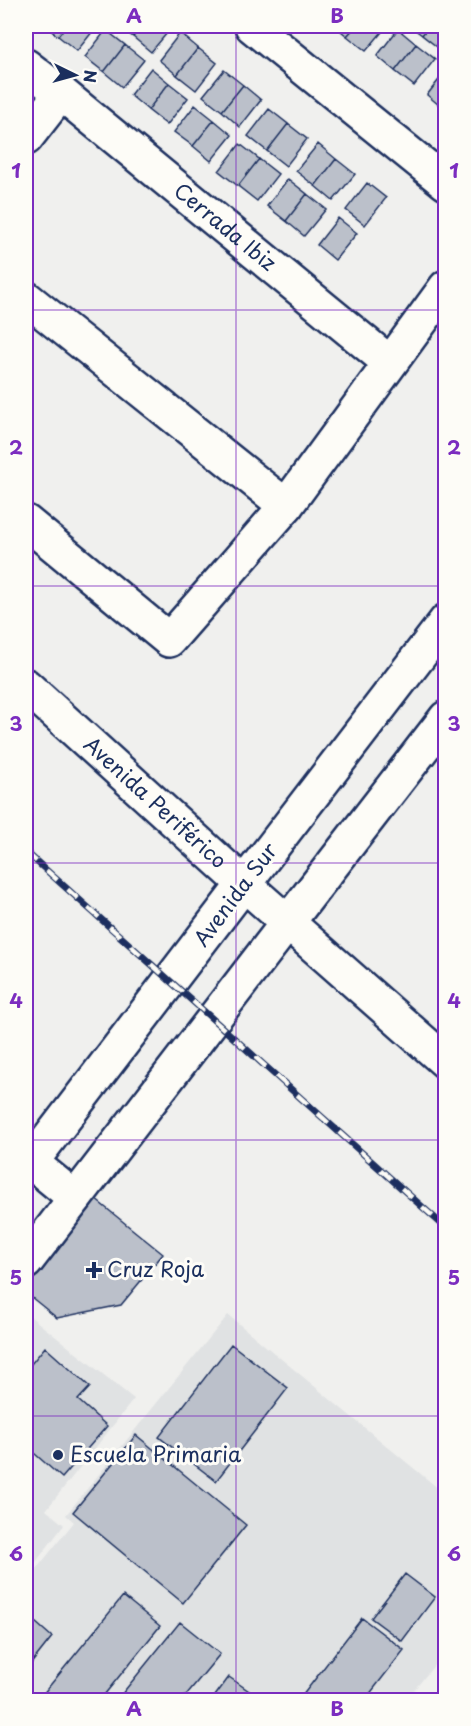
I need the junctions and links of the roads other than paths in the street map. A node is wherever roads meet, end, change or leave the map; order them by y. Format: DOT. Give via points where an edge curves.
graph roads {
  1 [pos="252,26"];
  2 [pos="26,66"];
  3 [pos="61,93"];
  4 [pos="26,138"];
  5 [pos="446,183"];
  6 [pos="446,287"];
  7 [pos="26,298"];
  8 [pos="390,363"];
  9 [pos="286,506"];
  10 [pos="26,522"];
  11 [pos="446,621"];
  12 [pos="26,686"];
  13 [pos="446,718"];
  14 [pos="244,884"];
  15 [pos="288,922"];
  16 [pos="446,1062"];
  17 [pos="28,1166"];
  18 [pos="75,1198"];
  19 [pos="26,1262"];
  1 -- 5 [label="street"];
  2 -- 3 [label="street, Cerrada Ibiz"];
  3 -- 4 [label="street"];
  3 -- 8 [label="street, Cerrada Ibiz"];
  6 -- 8 [label="street"];
  7 -- 9 [label="street"];
  8 -- 9 [label="street"];
  9 -- 10 [label="street" via="169,640"];
  11 -- 14 [label="street, Avenida Sur"];
  12 -- 14 [label="street, Avenida Periférico"];
  13 -- 15 [label="street"];
  14 -- 15 [label="street, Avenida Periférico"];
  14 -- 17 [label="street, Avenida Sur"];
  15 -- 16 [label="street, Avenida Periférico"];
  15 -- 18 [label="street"];
  17 -- 18 [label="street"];
  18 -- 19 [label="street"];
}
